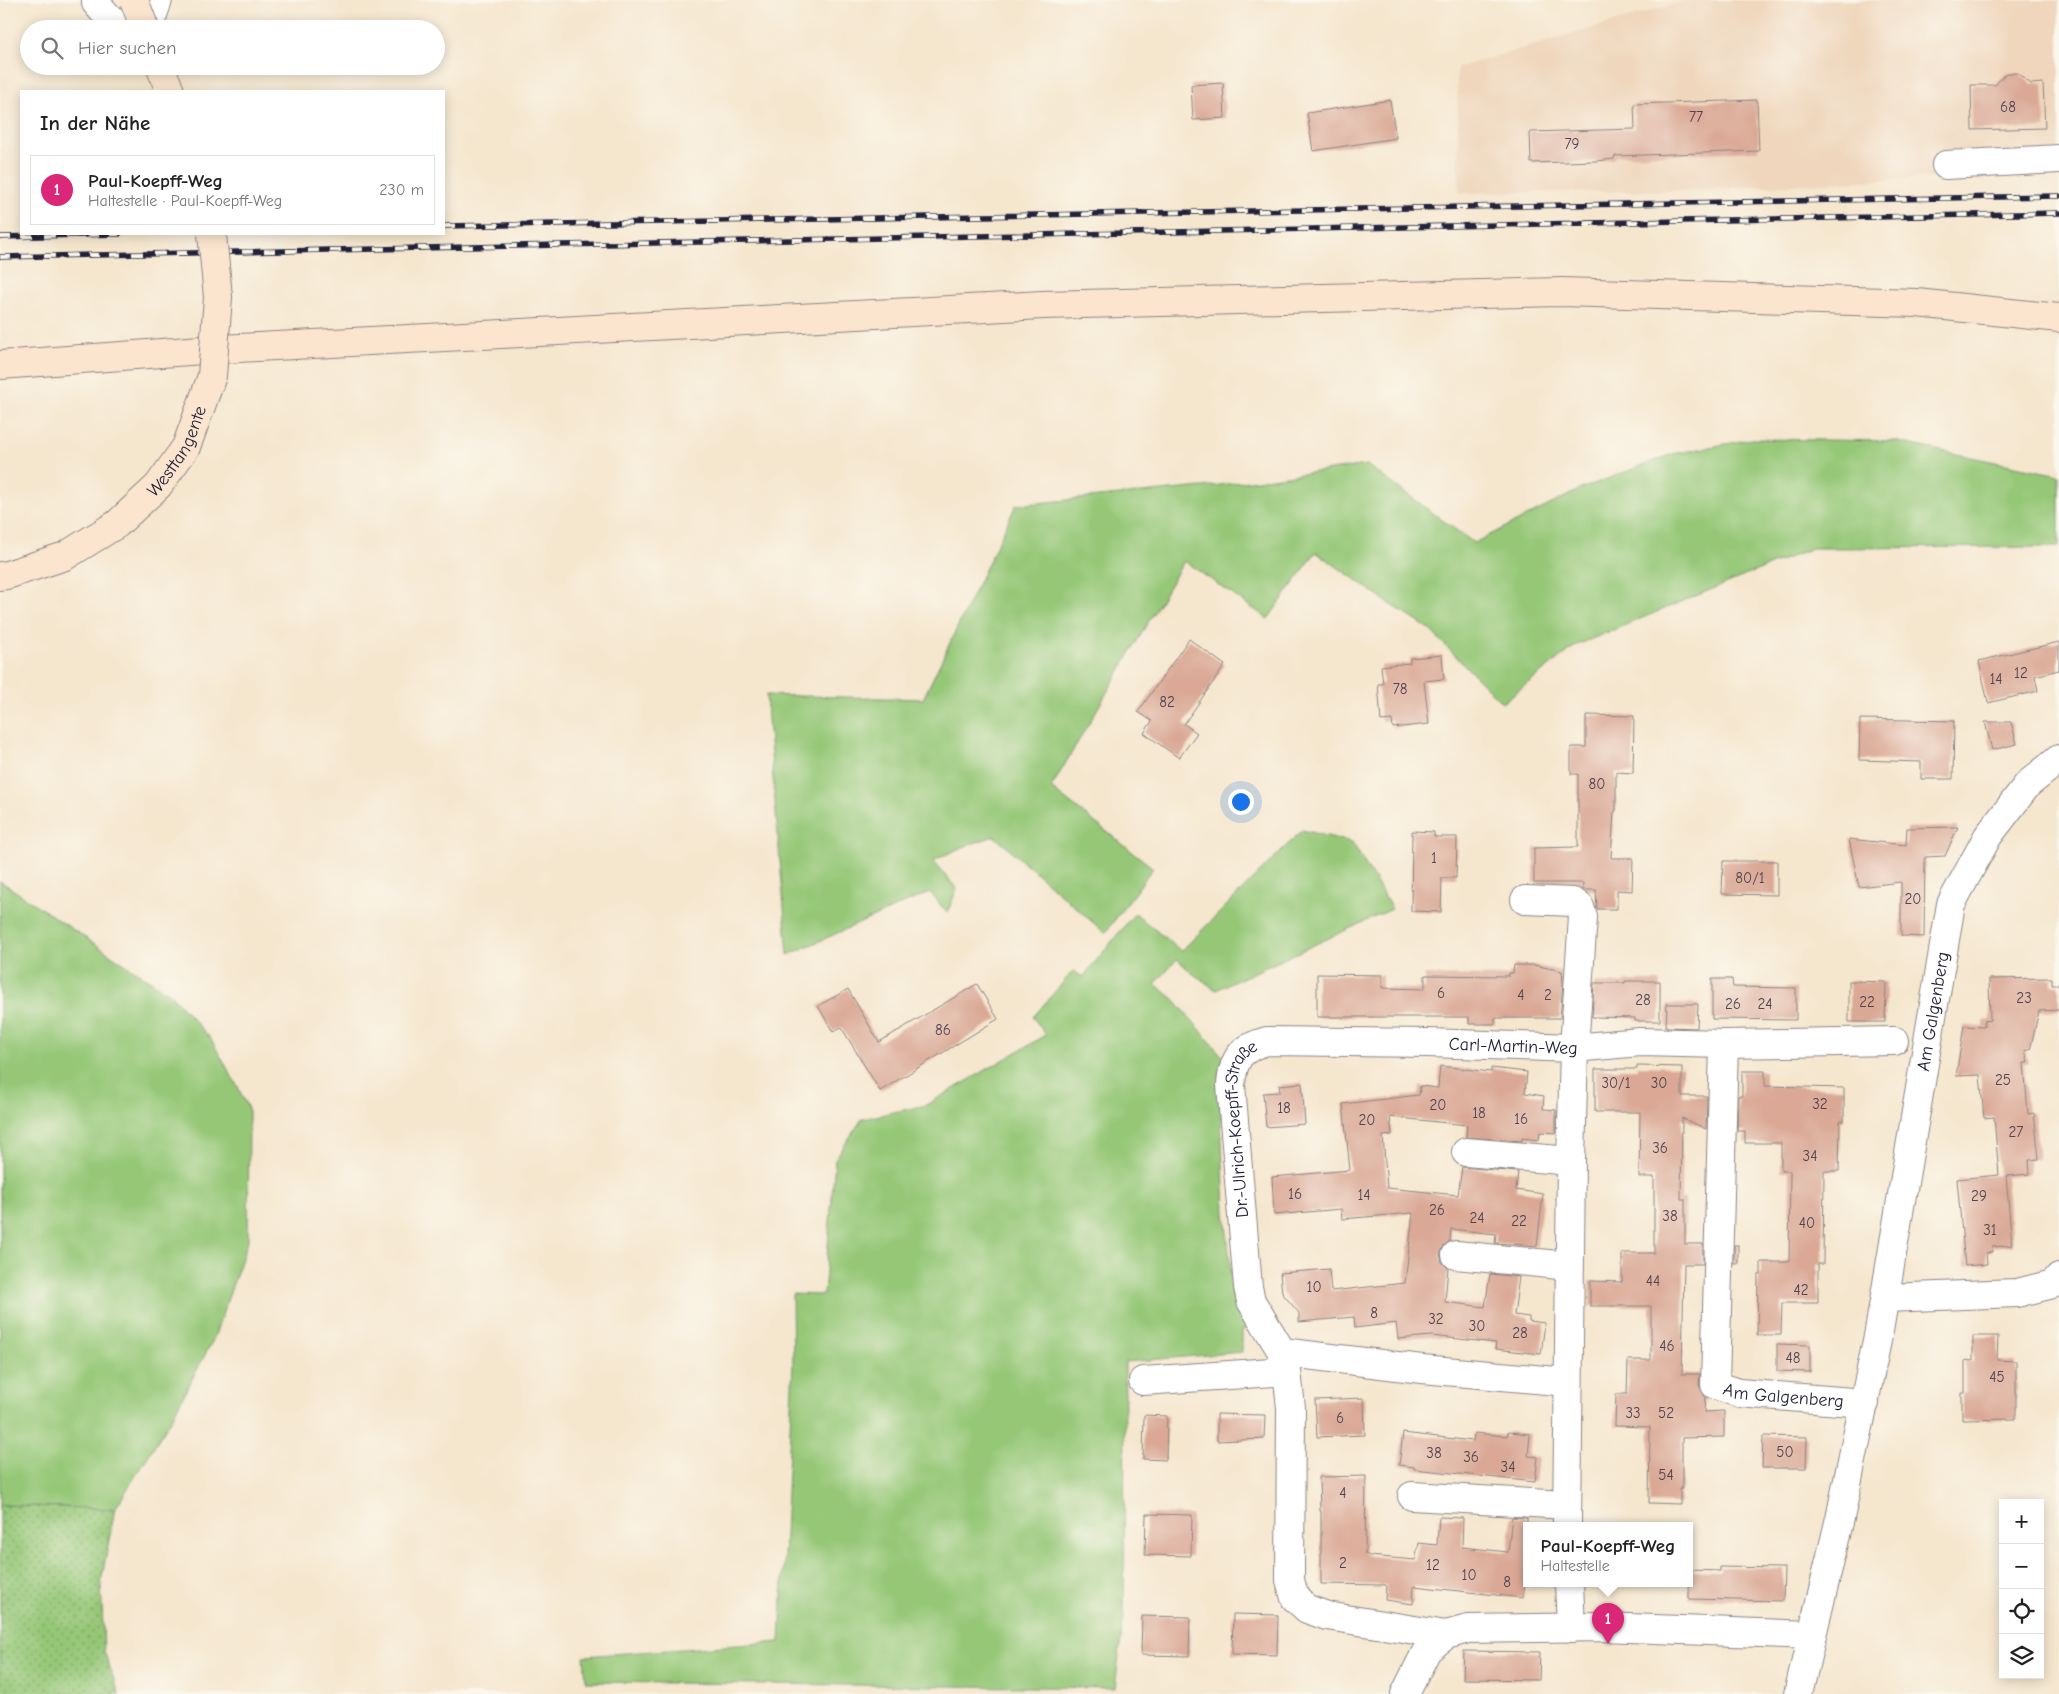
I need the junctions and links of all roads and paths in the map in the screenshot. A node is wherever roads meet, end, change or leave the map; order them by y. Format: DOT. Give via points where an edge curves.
graph roads {
  1 [pos="96,0"];
  2 [pos="134,0"];
  3 [pos="158,0"];
  4 [pos="111,20"];
  5 [pos="142,20"];
  6 [pos="142,20"];
  7 [pos="164,75"];
  8 [pos="170,90"];
  9 [pos="2059,159"];
  10 [pos="1946,164"];
  11 [pos="212,235"];
  12 [pos="2059,318"];
  13 [pos="0,366"];
  14 [pos="0,576"];
  15 [pos="2059,759"];
  16 [pos="1525,900"];
  17 [pos="1894,1041"];
  18 [pos="1428,1043"];
  19 [pos="1724,1044"];
  20 [pos="1574,1048"];
  21 [pos="1466,1152"];
  22 [pos="1571,1161"];
  23 [pos="1456,1255"];
  24 [pos="1569,1266"];
  25 [pos="2059,1278"];
  26 [pos="1886,1298"];
  27 [pos="1285,1362"];
  28 [pos="1143,1381"];
  29 [pos="1568,1382"];
  30 [pos="1865,1403"];
  31 [pos="1412,1496"];
  32 [pos="1567,1515"];
  33 [pos="1570,1587"];
  34 [pos="1571,1628"];
  35 [pos="1446,1635"];
  36 [pos="1812,1635"];
  37 [pos="1405,1694"];
  38 [pos="1798,1694"];
  1 -- 4 [label="street"];
  2 -- 6 [label="main road, bridge"];
  3 -- 5 [label="street" via="153,14"];
  7 -- 8 [label="main road"];
  9 -- 10 [label="street"];
  11 -- 14 [label="main road, Westtangente, bridge" via="218,297 212,376 186,446 158,486 117,524 65,556"];
  12 -- 13 [label="main road" via="1917,303 1562,292 1043,305 222,349"];
  15 -- 26 [label="street, Am Galgenberg" via="2028,784 1988,836 1951,904"];
  16 -- 20 [label="street" via="1573,902 1580,907 1583,917"];
  17 -- 19 [label="street, Am Galgenberg"];
  18 -- 20 [label="street, Carl-Martin-Weg"];
  18 -- 27 [label="street, Dr.-Ulrich-Koepff-Straße" via="1267,1041 1252,1045 1239,1056 1232,1069 1248,1287 1251,1302"];
  19 -- 20 [label="street, Am Galgenberg" via="1640,1042"];
  19 -- 30 [label="street, Am Galgenberg" via="1715,1385 1738,1393"];
  20 -- 22 [label="street, Carl-Martin-Weg"];
  21 -- 22 [label="street"];
  22 -- 24 [label="street, Carl-Martin-Weg"];
  23 -- 24 [label="street"];
  24 -- 29 [label="street, Carl-Martin-Weg"];
  25 -- 26 [label="street" via="2053,1284 2017,1293"];
  26 -- 30 [label="street, Am Galgenberg"];
  27 -- 28 [label="street"];
  27 -- 29 [label="street" via="1422,1369"];
  27 -- 35 [label="street, Dr.-Ulrich-Koepff-Straße" via="1291,1408 1290,1580 1295,1598 1307,1609 1327,1616"];
  29 -- 32 [label="street, Carl-Martin-Weg"];
  30 -- 36 [label="street, Am Galgenberg"];
  31 -- 32 [label="street, Carl-Martin-Weg"];
  33 -- 34 [label="street"];
  34 -- 35 [label="street" via="1468,1629"];
  34 -- 36 [label="street"];
  35 -- 37 [label="street" via="1427,1650"];
  36 -- 38 [label="street, Am Galgenberg"];
}
